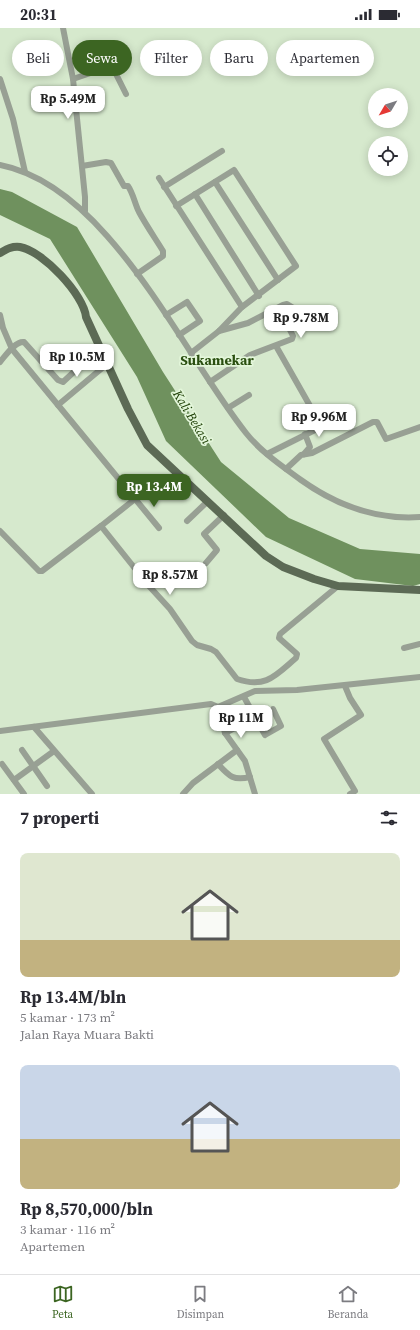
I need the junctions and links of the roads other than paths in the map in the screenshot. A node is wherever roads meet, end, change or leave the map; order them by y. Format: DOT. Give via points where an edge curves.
graph roads {
  1 [pos="63,28"];
  2 [pos="73,79"];
  3 [pos="1,83"];
  4 [pos="126,94"];
  5 [pos="222,152"];
  6 [pos="0,165"];
  7 [pos="82,166"];
  8 [pos="25,172"];
  9 [pos="158,178"];
  10 [pos="215,182"];
  11 [pos="164,187"];
  12 [pos="195,194"];
  13 [pos="176,206"];
  14 [pos="85,211"];
  15 [pos="0,253"];
  16 [pos="137,274"];
  17 [pos="278,280"];
  18 [pos="259,296"];
  19 [pos="242,307"];
  20 [pos="0,315"];
  21 [pos="166,315"];
  22 [pos="219,332"];
  23 [pos="179,335"];
  24 [pos="276,346"];
  25 [pos="99,347"];
  26 [pos="12,349"];
  27 [pos="191,353"];
  28 [pos="0,362"];
  29 [pos="107,364"];
  30 [pos="210,382"];
  31 [pos="249,395"];
  32 [pos="58,405"];
  33 [pos="228,408"];
  34 [pos="343,416"];
  35 [pos="322,426"];
  36 [pos="420,427"];
  37 [pos="305,434"];
  38 [pos="267,454"];
  39 [pos="304,454"];
  40 [pos="286,469"];
  41 [pos="135,499"];
  42 [pos="208,501"];
  43 [pos="224,515"];
  44 [pos="420,517"];
  45 [pos="187,521"];
  46 [pos="101,526"];
  47 [pos="159,528"];
  48 [pos="0,531"];
  49 [pos="206,563"];
  50 [pos="338,586"];
  51 [pos="420,590"];
  52 [pos="420,644"];
  53 [pos="404,648"];
  54 [pos="420,677"];
  55 [pos="345,686"];
  56 [pos="257,687"];
  57 [pos="244,697"];
  58 [pos="218,707"];
  59 [pos="273,709"];
  60 [pos="254,718"];
  61 [pos="34,728"];
  62 [pos="0,731"];
  63 [pos="226,733"];
  64 [pos="22,750"];
  65 [pos="237,750"];
  66 [pos="54,751"];
  67 [pos="2,764"];
  68 [pos="218,764"];
  69 [pos="33,766"];
  70 [pos="250,777"];
  71 [pos="14,780"];
  72 [pos="48,786"];
  73 [pos="24,794"];
  74 [pos="92,794"];
  75 [pos="183,794"];
  76 [pos="255,794"];
  77 [pos="350,794"];
  1 -- 2 [label="street"];
  2 -- 4 [label="street" via="108,67 114,70"];
  2 -- 7 [label="street"];
  3 -- 8 [label="street"];
  5 -- 11 [label="street"];
  6 -- 8 [label="street"];
  7 -- 14 [label="street"];
  7 -- 16 [label="street" via="98,162 111,163 124,186 131,190 140,214 163,250 163,256"];
  8 -- 14 [label="street"];
  9 -- 11 [label="street"];
  10 -- 12 [label="street"];
  10 -- 17 [label="street"];
  10 -- 17 [label="street" via="234,170 296,266"];
  11 -- 13 [label="street"];
  12 -- 13 [label="street"];
  12 -- 18 [label="street"];
  13 -- 19 [label="street"];
  14 -- 16 [label="street"];
  15 -- 25 [label="main road" via="11,247 23,247 35,253 56,271 80,300"];
  16 -- 21 [label="street"];
  17 -- 18 [label="street"];
  18 -- 19 [label="street"];
  19 -- 22 [label="street"];
  20 -- 26 [label="street"];
  21 -- 23 [label="street"];
  21 -- 23 [label="street" via="187,302 200,319"];
  22 -- 24 [label="street" via="248,323 288,304 297,314 287,324 292,338"];
  22 -- 27 [label="street"];
  23 -- 27 [label="street"];
  24 -- 30 [label="street" via="250,355"];
  24 -- 35 [label="street"];
  25 -- 26 [label="street" via="90,348 91,356 61,383 24,342 20,342"];
  25 -- 29 [label="main road"];
  26 -- 28 [label="street"];
  26 -- 32 [label="street"];
  27 -- 30 [label="street"];
  29 -- 32 [label="street"];
  29 -- 42 [label="main road" via="147,445"];
  30 -- 33 [label="street"];
  31 -- 33 [label="street"];
  32 -- 41 [label="street"];
  33 -- 38 [label="street" via="246,433"];
  34 -- 35 [label="street"];
  35 -- 37 [label="street"];
  36 -- 39 [label="street" via="386,439 375,421 312,453"];
  37 -- 38 [label="street"];
  37 -- 39 [label="street" via="310,447"];
  38 -- 40 [label="street"];
  39 -- 40 [label="street"];
  40 -- 44 [label="street" via="323,494 359,509 394,517"];
  41 -- 46 [label="street"];
  41 -- 47 [label="street"];
  42 -- 43 [label="main road"];
  42 -- 45 [label="street"];
  43 -- 49 [label="street" via="204,534 218,550"];
  43 -- 50 [label="main road" via="258,549 282,567"];
  46 -- 48 [label="street" via="42,571"];
  46 -- 56 [label="street" via="170,609 192,640 197,645 216,652 237,679"];
  50 -- 51 [label="main road"];
  50 -- 56 [label="street" via="280,634 279,638 297,656 272,679"];
  52 -- 53 [label="street"];
  54 -- 55 [label="street"];
  55 -- 56 [label="street" via="297,690"];
  55 -- 77 [label="street" via="361,715 324,739 355,791"];
  56 -- 57 [label="street"];
  57 -- 58 [label="street"];
  57 -- 60 [label="street"];
  58 -- 61 [label="street" via="211,704"];
  58 -- 63 [label="street"];
  59 -- 60 [label="street" via="281,726 266,736"];
  60 -- 63 [label="street"];
  61 -- 62 [label="street"];
  61 -- 66 [label="street"];
  63 -- 65 [label="street"];
  64 -- 69 [label="street"];
  65 -- 68 [label="street"];
  65 -- 70 [label="street" via="245,761"];
  66 -- 69 [label="street"];
  66 -- 74 [label="street"];
  67 -- 71 [label="street"];
  68 -- 70 [label="street" via="234,778"];
  68 -- 75 [label="street"];
  69 -- 71 [label="street"];
  69 -- 72 [label="street"];
  70 -- 76 [label="street"];
  71 -- 73 [label="street"];
}
